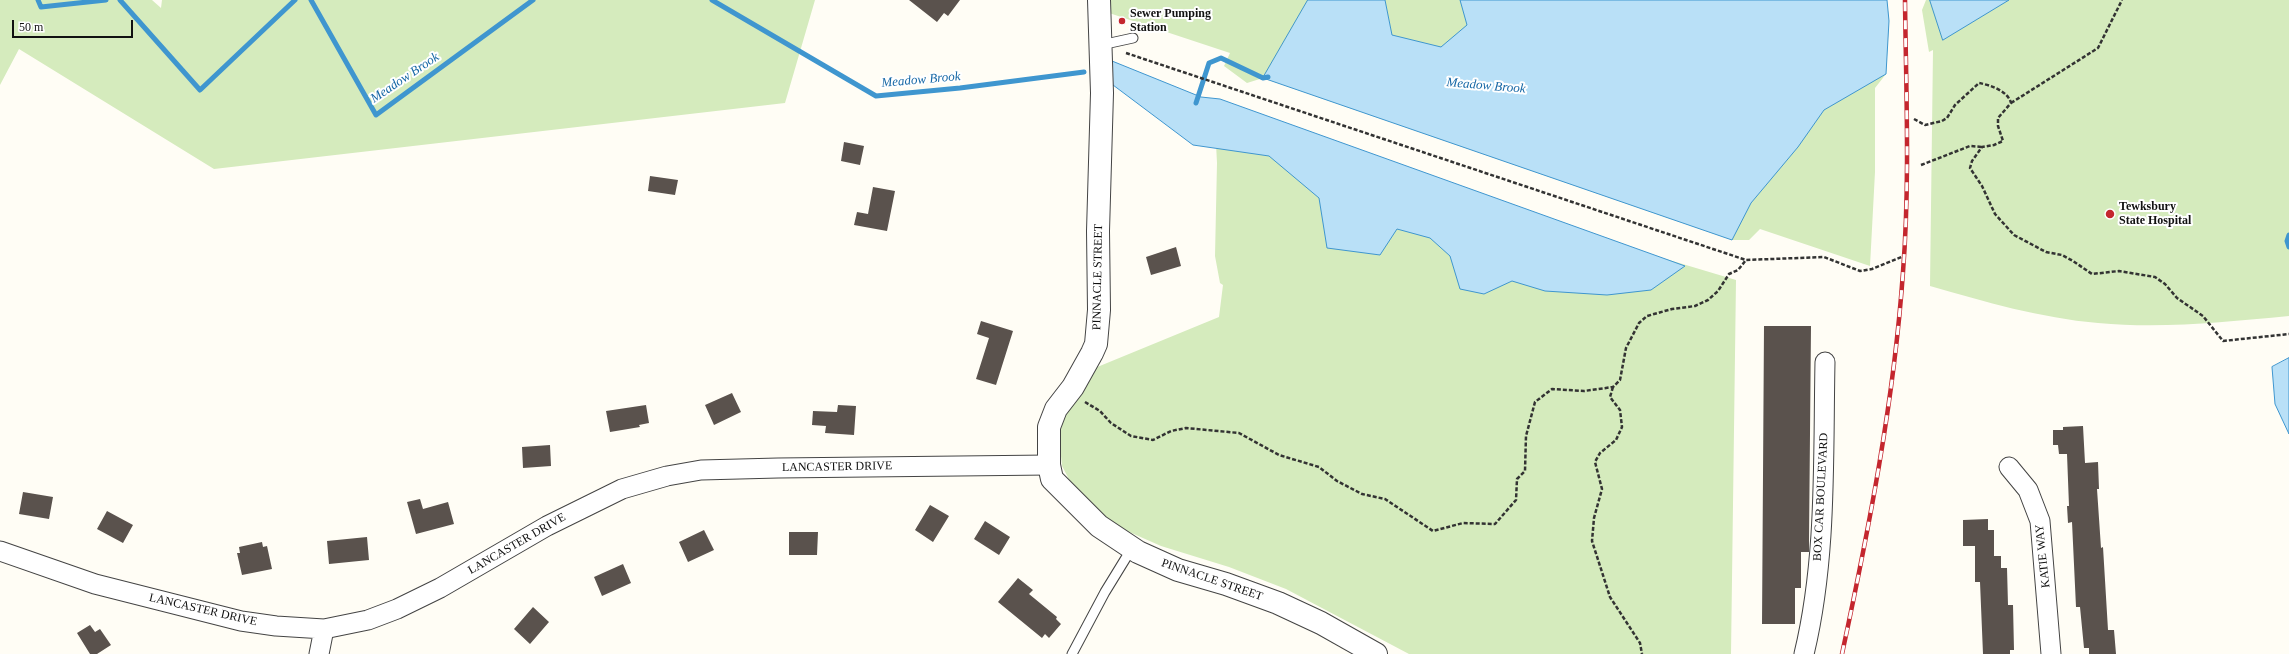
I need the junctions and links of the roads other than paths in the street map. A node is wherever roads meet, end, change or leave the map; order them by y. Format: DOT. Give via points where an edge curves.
graph roads {
  1 [pos="1099,0"];
  2 [pos="1133,38"];
  3 [pos="1101,45"];
  4 [pos="1825,362"];
  5 [pos="1049,465"];
  6 [pos="2009,467"];
  7 [pos="1132,548"];
  8 [pos="0,551"];
  9 [pos="324,629"];
  10 [pos="319,654"];
  11 [pos="1072,654"];
  12 [pos="1376,654"];
  13 [pos="1804,654"];
  14 [pos="2050,654"];
  1 -- 3 [label="street, PINNACLE STREET"];
  2 -- 3 [label="lane"];
  3 -- 5 [label="street, PINNACLE STREET" via="1099,310 1096,344 1069,392 1056,409 1049,427"];
  4 -- 13 [label="street, BOX CAR BOULEVARD" via="1822,530 1811,626"];
  5 -- 7 [label="street, PINNACLE STREET" via="1052,479 1066,495 1099,526"];
  5 -- 9 [label="street, LANCASTER DRIVE" via="701,470 667,476 622,489 547,526 397,610 368,620"];
  6 -- 14 [label="street, KATIE WAY" via="2028,490 2040,521"];
  7 -- 11 [label="lane"];
  7 -- 12 [label="street, PINNACLE STREET" via="1178,570 1278,603 1321,623"];
  8 -- 9 [label="street, LANCASTER DRIVE" via="95,584 241,621"];
  9 -- 10 [label="street"];
}
